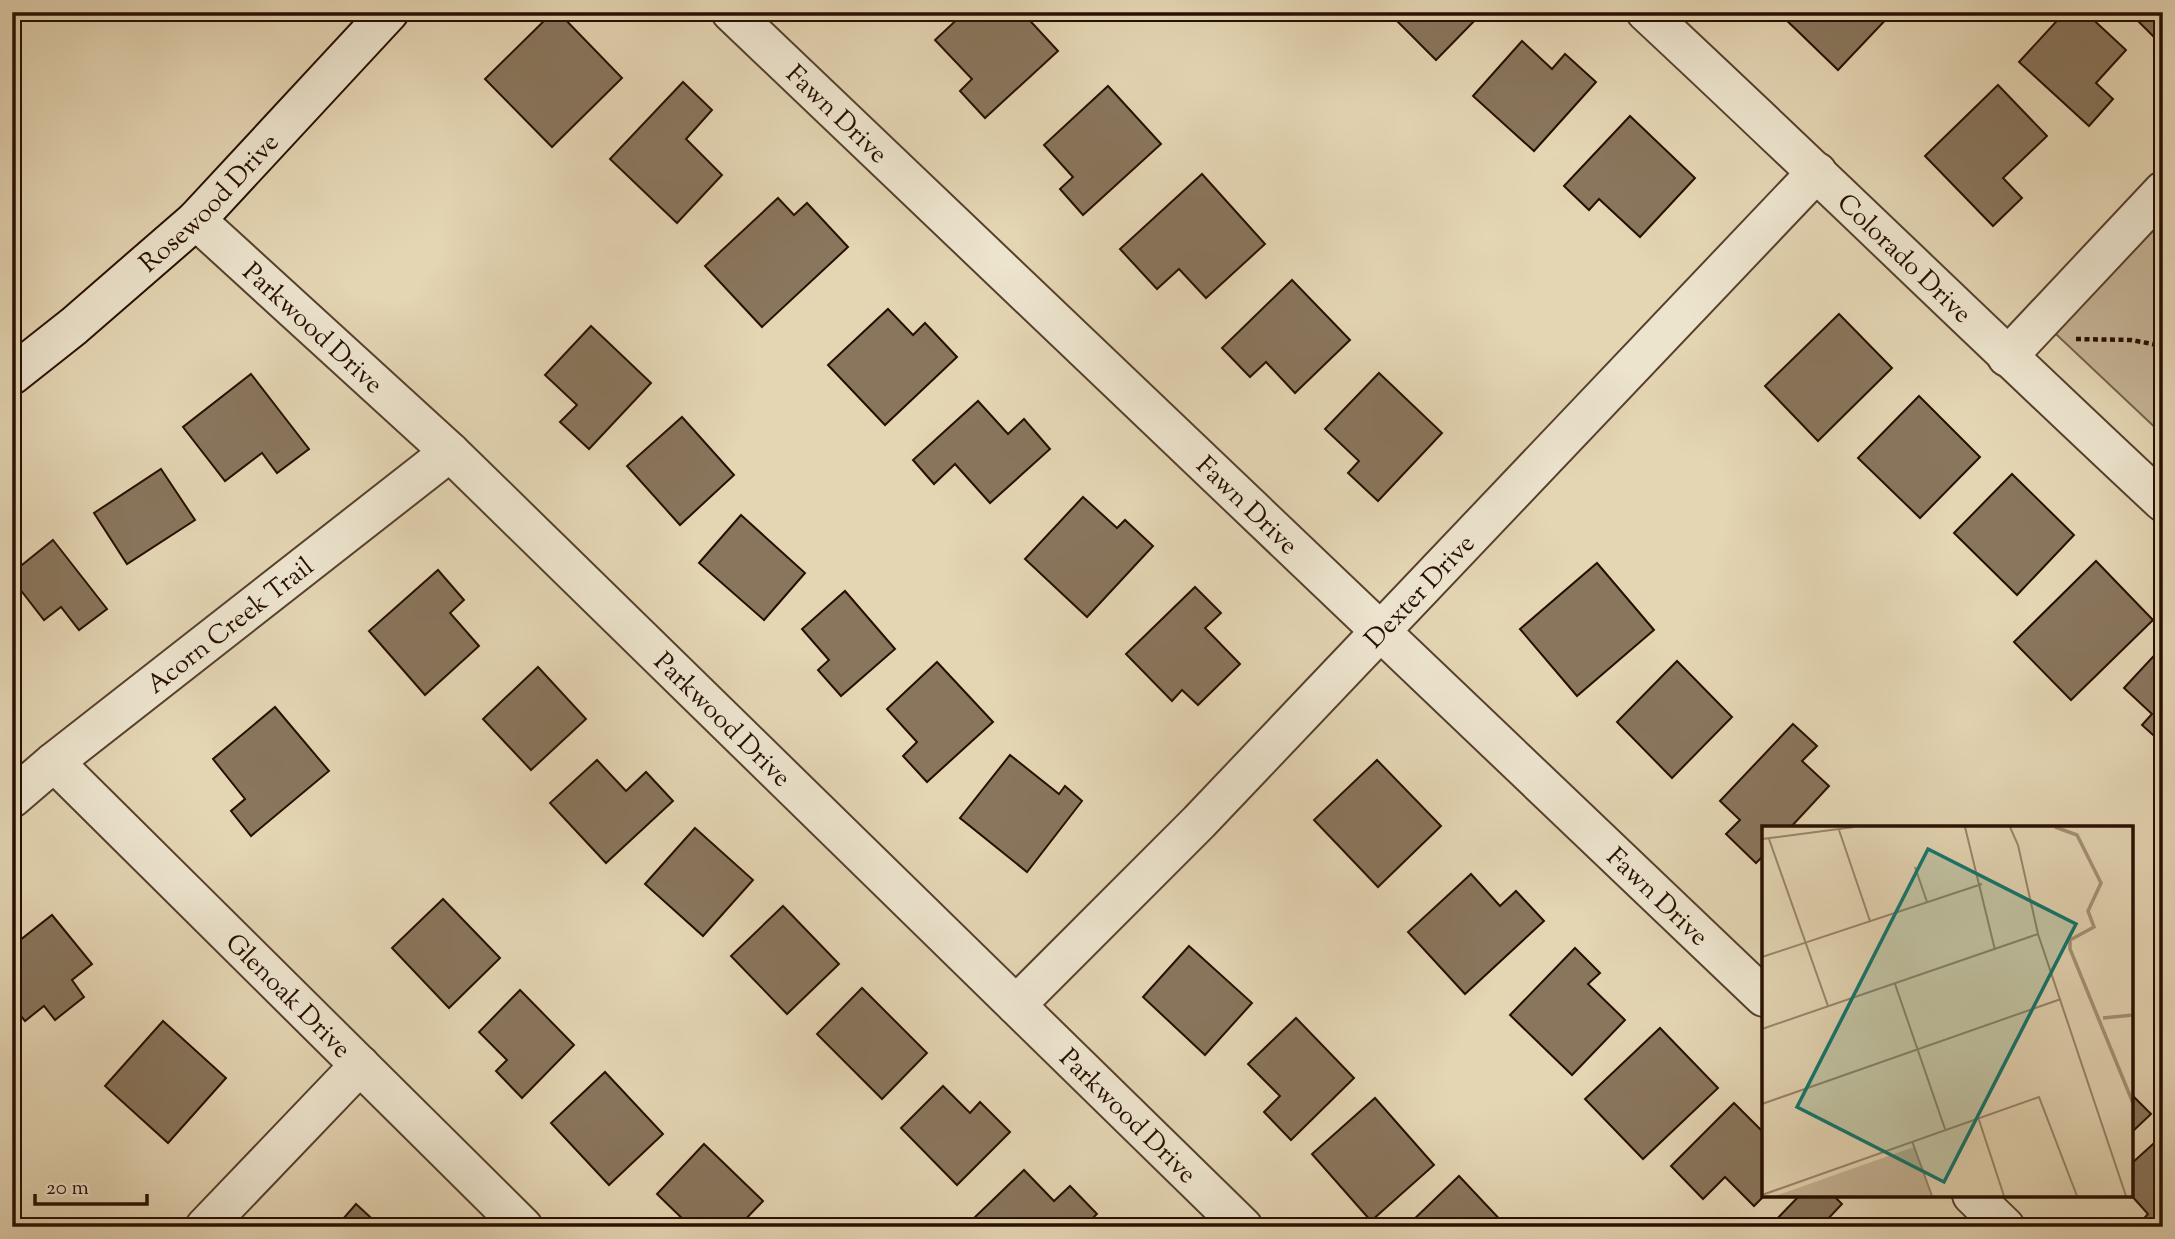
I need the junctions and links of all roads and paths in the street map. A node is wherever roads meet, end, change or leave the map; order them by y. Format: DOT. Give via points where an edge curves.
graph roads {
  1 [pos="389,12"];
  2 [pos="731,12"];
  3 [pos="1646,12"];
  4 [pos="1817,172"];
  5 [pos="2163,191"];
  6 [pos="196,220"];
  7 [pos="2075,339"];
  8 [pos="2163,346"];
  9 [pos="2007,357"];
  10 [pos="12,375"];
  11 [pos="450,452"];
  12 [pos="2163,502"];
  13 [pos="1381,632"];
  14 [pos="54,762"];
  15 [pos="12,798"];
  16 [pos="1762,995"];
  17 [pos="1016,1005"];
  18 [pos="360,1065"];
  19 [pos="1974,1197"];
  20 [pos="205,1227"];
  21 [pos="523,1227"];
  22 [pos="1243,1227"];
  23 [pos="2005,1227"];
  1 -- 6 [label="street, Rosewood Drive"];
  2 -- 13 [label="street, Fawn Drive"];
  3 -- 4 [label="street, Colorado Drive"];
  4 -- 9 [label="street, Colorado Drive"];
  4 -- 13 [label="street, Dexter Drive"];
  5 -- 9 [label="street"];
  6 -- 10 [label="street, Rosewood Drive"];
  6 -- 11 [label="street, Parkwood Drive"];
  7 -- 8 [label="path"];
  9 -- 12 [label="street, Colorado Drive"];
  11 -- 14 [label="street, Acorn Creek Trail"];
  11 -- 17 [label="street, Parkwood Drive"];
  13 -- 16 [label="street, Fawn Drive"];
  13 -- 17 [label="street, Dexter Drive"];
  14 -- 15 [label="street, Acorn Creek Trail"];
  14 -- 18 [label="street, Glenoak Drive"];
  17 -- 22 [label="street, Parkwood Drive"];
  18 -- 20 [label="street"];
  18 -- 21 [label="street, Glenoak Drive"];
  19 -- 23 [label="street"];
}
